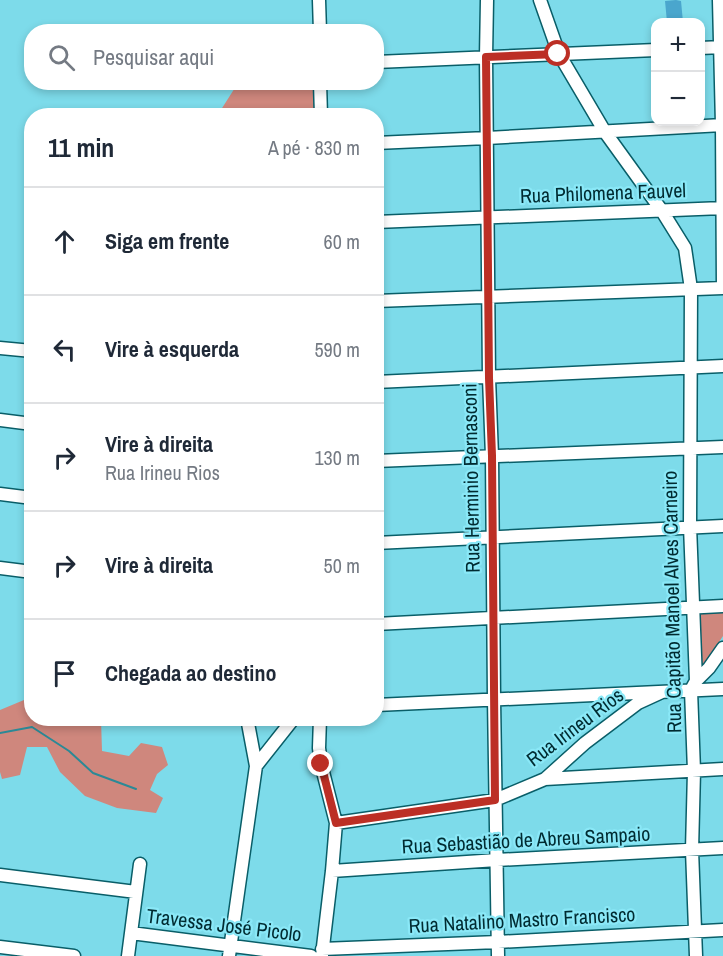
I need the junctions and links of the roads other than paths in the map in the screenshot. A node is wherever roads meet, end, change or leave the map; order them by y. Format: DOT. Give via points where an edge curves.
graph roads {
  1 [pos="319,0"];
  2 [pos="487,0"];
  3 [pos="540,0"];
  4 [pos="719,0"];
  5 [pos="320,24"];
  6 [pos="722,47"];
  7 [pos="705,48"];
  8 [pos="651,50"];
  9 [pos="558,54"];
  10 [pos="486,57"];
  11 [pos="384,62"];
  12 [pos="320,90"];
  13 [pos="321,108"];
  14 [pos="723,125"];
  15 [pos="605,132"];
  16 [pos="487,138"];
  17 [pos="384,143"];
  18 [pos="723,208"];
  19 [pos="662,211"];
  20 [pos="487,218"];
  21 [pos="384,222"];
  22 [pos="723,288"];
  23 [pos="691,289"];
  24 [pos="488,297"];
  25 [pos="384,301"];
  26 [pos="0,348"];
  27 [pos="24,350"];
  28 [pos="723,366"];
  29 [pos="690,368"];
  30 [pos="489,378"];
  31 [pos="384,382"];
  32 [pos="0,420"];
  33 [pos="24,423"];
  34 [pos="723,447"];
  35 [pos="690,448"];
  36 [pos="492,456"];
  37 [pos="384,461"];
  38 [pos="0,494"];
  39 [pos="24,497"];
  40 [pos="690,526"];
  41 [pos="723,526"];
  42 [pos="493,538"];
  43 [pos="384,543"];
  44 [pos="0,568"];
  45 [pos="24,571"];
  46 [pos="723,606"];
  47 [pos="693,608"];
  48 [pos="493,618"];
  49 [pos="384,624"];
  50 [pos="723,648"];
  51 [pos="693,686"];
  52 [pos="723,689"];
  53 [pos="662,692"];
  54 [pos="494,699"];
  55 [pos="384,705"];
  56 [pos="248,726"];
  57 [pos="288,726"];
  58 [pos="320,726"];
  59 [pos="256,766"];
  60 [pos="723,769"];
  61 [pos="694,771"];
  62 [pos="545,779"];
  63 [pos="495,800"];
  64 [pos="336,823"];
  65 [pos="723,848"];
  66 [pos="692,850"];
  67 [pos="497,860"];
  68 [pos="140,864"];
  69 [pos="332,871"];
  70 [pos="0,875"];
  71 [pos="136,892"];
  72 [pos="723,930"];
  73 [pos="696,931"];
  74 [pos="131,933"];
  75 [pos="498,942"];
  76 [pos="0,947"];
  77 [pos="229,951"];
  78 [pos="322,952"];
  79 [pos="74,956"];
  80 [pos="128,956"];
  81 [pos="311,956"];
  82 [pos="498,956"];
  83 [pos="696,956"];
  1 -- 5 [label="street"];
  2 -- 10 [label="street, Rua Herminio Bernasconi"];
  3 -- 9 [label="street"];
  4 -- 6 [label="street"];
  6 -- 7 [label="street"];
  6 -- 14 [label="street"];
  8 -- 9 [label="street"];
  9 -- 10 [label="street"];
  9 -- 15 [label="street"];
  10 -- 11 [label="street"];
  10 -- 16 [label="street, Rua Herminio Bernasconi"];
  12 -- 13 [label="street"];
  14 -- 15 [label="street"];
  14 -- 18 [label="street"];
  15 -- 16 [label="street"];
  15 -- 19 [label="street"];
  16 -- 17 [label="street"];
  16 -- 20 [label="street, Rua Herminio Bernasconi"];
  18 -- 19 [label="street, Rua Philomena Fauvel"];
  18 -- 22 [label="street"];
  19 -- 20 [label="street, Rua Philomena Fauvel"];
  19 -- 23 [label="street, Rua Capitão Manoel Alves Carneiro" via="685,248"];
  20 -- 21 [label="street, Rua Philomena Fauvel"];
  20 -- 24 [label="street, Rua Herminio Bernasconi"];
  22 -- 23 [label="street"];
  23 -- 24 [label="street"];
  23 -- 29 [label="street, Rua Capitão Manoel Alves Carneiro"];
  24 -- 25 [label="street"];
  24 -- 30 [label="street, Rua Herminio Bernasconi"];
  26 -- 27 [label="street"];
  28 -- 29 [label="street"];
  29 -- 30 [label="street"];
  29 -- 35 [label="street, Rua Capitão Manoel Alves Carneiro"];
  30 -- 31 [label="street"];
  30 -- 36 [label="street, Rua Herminio Bernasconi"];
  32 -- 33 [label="street"];
  34 -- 35 [label="street"];
  35 -- 36 [label="street"];
  35 -- 40 [label="street, Rua Capitão Manoel Alves Carneiro"];
  36 -- 37 [label="street"];
  36 -- 42 [label="street, Rua Herminio Bernasconi"];
  38 -- 39 [label="street"];
  40 -- 41 [label="street"];
  40 -- 42 [label="street"];
  40 -- 47 [label="street, Rua Capitão Manoel Alves Carneiro"];
  42 -- 43 [label="street"];
  42 -- 48 [label="street, Rua Herminio Bernasconi"];
  44 -- 45 [label="street"];
  46 -- 47 [label="street"];
  47 -- 48 [label="street"];
  47 -- 51 [label="street, Rua Capitão Manoel Alves Carneiro"];
  48 -- 49 [label="street"];
  48 -- 54 [label="street, Rua Herminio Bernasconi"];
  50 -- 51 [label="street"];
  51 -- 52 [label="street"];
  51 -- 53 [label="street"];
  51 -- 61 [label="street, Rua Capitão Manoel Alves Carneiro"];
  53 -- 54 [label="street"];
  53 -- 62 [label="street, Rua Irineu Rios" via="638,704"];
  54 -- 55 [label="street"];
  54 -- 63 [label="street, Rua Herminio Bernasconi"];
  56 -- 59 [label="street"];
  57 -- 59 [label="street"];
  58 -- 64 [label="street" via="321,764"];
  59 -- 77 [label="street"];
  60 -- 61 [label="street"];
  61 -- 62 [label="street"];
  61 -- 66 [label="street, Rua Capitão Manoel Alves Carneiro"];
  62 -- 63 [label="street, Rua Irineu Rios"];
  63 -- 64 [label="street, Rua Irineu Rios"];
  63 -- 67 [label="street, Rua Herminio Bernasconi"];
  64 -- 69 [label="street"];
  65 -- 66 [label="street, Rua Sebastião de Abreu Sampaio"];
  66 -- 67 [label="street, Rua Sebastião de Abreu Sampaio"];
  66 -- 73 [label="street, Rua Capitão Manoel Alves Carneiro"];
  67 -- 69 [label="street, Rua Sebastião de Abreu Sampaio"];
  67 -- 75 [label="street, Rua Herminio Bernasconi"];
  68 -- 71 [label="street"];
  69 -- 78 [label="street"];
  70 -- 71 [label="street"];
  71 -- 74 [label="street"];
  72 -- 73 [label="street, Rua Natalino Mastro Francisco"];
  73 -- 75 [label="street, Rua Natalino Mastro Francisco"];
  73 -- 83 [label="street, Rua Capitão Manoel Alves Carneiro"];
  74 -- 77 [label="street, Travessa José Picolo"];
  74 -- 80 [label="street"];
  75 -- 78 [label="street, Rua Natalino Mastro Francisco"];
  75 -- 82 [label="street, Rua Herminio Bernasconi"];
  76 -- 79 [label="street"];
  77 -- 81 [label="street, Travessa José Picolo"];
}
